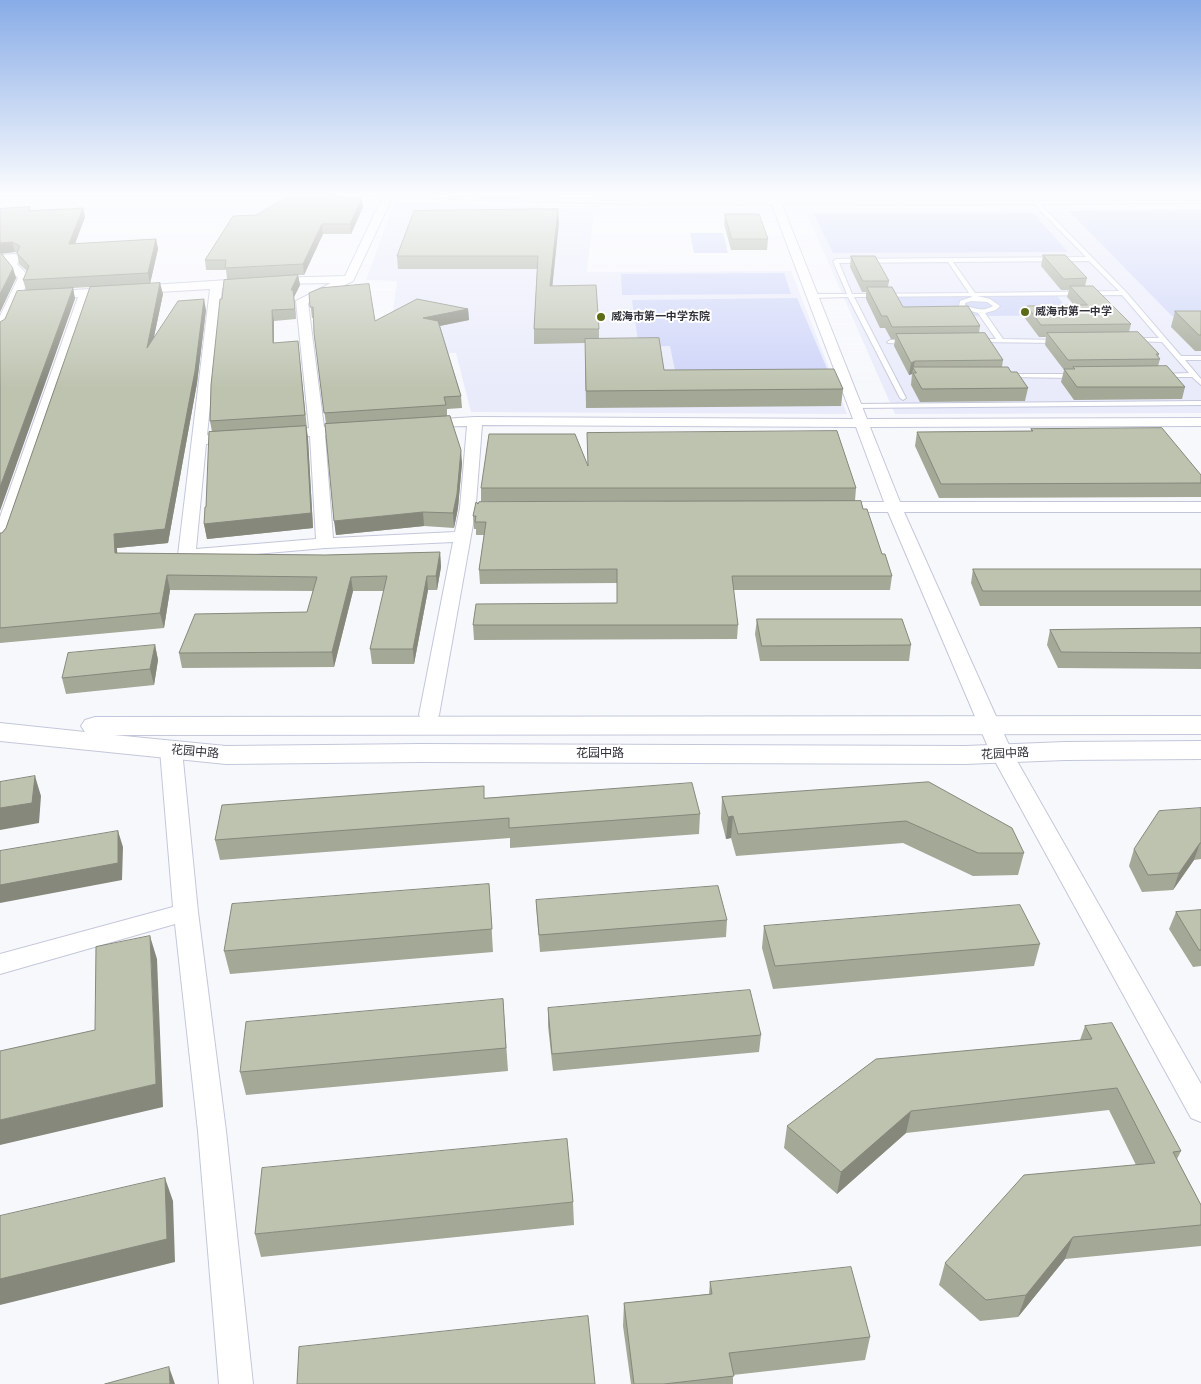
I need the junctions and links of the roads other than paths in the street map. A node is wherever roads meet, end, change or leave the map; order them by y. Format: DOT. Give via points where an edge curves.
graph roads {
  1 [pos="14,259"];
  2 [pos="358,259"];
  3 [pos="797,259"];
  4 [pos="950,260"];
  5 [pos="1091,260"];
  6 [pos="349,279"];
  7 [pos="264,282"];
  8 [pos="235,283"];
  9 [pos="216,285"];
  10 [pos="86,292"];
  11 [pos="1124,294"];
  12 [pos="850,295"];
  13 [pos="812,296"];
  14 [pos="15,297"];
  15 [pos="975,297"];
  16 [pos="980,311"];
  17 [pos="0,330"];
  18 [pos="1068,340"];
  19 [pos="1126,340"];
  20 [pos="1164,340"];
  21 [pos="973,341"];
  22 [pos="1001,341"];
  23 [pos="890,342"];
  24 [pos="918,342"];
  25 [pos="1179,358"];
  26 [pos="1201,358"];
  27 [pos="1000,376"];
  28 [pos="1088,376"];
  29 [pos="1156,376"];
  30 [pos="1194,376"];
  31 [pos="1201,383"];
  32 [pos="903,398"];
  33 [pos="1201,403"];
  34 [pos="858,415"];
  35 [pos="475,421"];
  36 [pos="1201,422"];
  37 [pos="416,425"];
  38 [pos="366,428"];
  39 [pos="317,432"];
  40 [pos="268,435"];
  41 [pos="248,436"];
  42 [pos="199,440"];
  43 [pos="815,507"];
  44 [pos="894,507"];
  45 [pos="1201,507"];
  46 [pos="468,508"];
  47 [pos="518,508"];
  48 [pos="463,537"];
  49 [pos="0,541"];
  50 [pos="325,543"];
  51 [pos="429,715"];
  52 [pos="0,716"];
  53 [pos="989,724"];
  54 [pos="1201,725"];
  55 [pos="0,732"];
  56 [pos="172,750"];
  57 [pos="1201,750"];
  58 [pos="1002,754"];
  59 [pos="186,912"];
  60 [pos="0,964"];
  61 [pos="1201,1110"];
  62 [pos="236,1384"];
  1 -- 14 [label="street" via="12,264 24,277"];
  2 -- 6 [label="street"];
  3 -- 13 [label="street"];
  4 -- 5 [label="lane"];
  4 -- 12 [label="lane" via="836,261"];
  4 -- 15 [label="lane"];
  5 -- 11 [label="lane"];
  6 -- 7 [label="street"];
  6 -- 39 [label="street" via="302,302"];
  8 -- 9 [label="street"];
  9 -- 10 [label="street"];
  9 -- 42 [label="street"];
  10 -- 14 [label="street"];
  10 -- 49 [label="street"];
  11 -- 15 [label="lane"];
  11 -- 20 [label="lane"];
  12 -- 13 [label="lane"];
  12 -- 15 [label="lane"];
  12 -- 32 [label="lane"];
  13 -- 34 [label="street"];
  14 -- 17 [label="street"];
  15 -- 16 [label="lane" via="961,304"];
  15 -- 16 [label="lane" via="997,306 990,311"];
  16 -- 22 [label="lane"];
  18 -- 22 [label="lane"];
  19 -- 20 [label="lane"];
  20 -- 25 [label="lane"];
  21 -- 22 [label="lane"];
  23 -- 24 [label="lane"];
  25 -- 26 [label="lane"];
  25 -- 30 [label="lane"];
  27 -- 28 [label="lane"];
  29 -- 30 [label="lane"];
  30 -- 31 [label="lane"];
  33 -- 34 [label="lane"];
  34 -- 35 [label="street"];
  34 -- 36 [label="street"];
  34 -- 44 [label="street"];
  35 -- 37 [label="street"];
  35 -- 46 [label="street"];
  38 -- 39 [label="street"];
  39 -- 40 [label="street"];
  39 -- 50 [label="street"];
  41 -- 42 [label="street"];
  42 -- 50 [label="street" via="187,555"];
  43 -- 44 [label="street"];
  44 -- 45 [label="street"];
  44 -- 53 [label="street"];
  46 -- 47 [label="street"];
  46 -- 48 [label="street"];
  48 -- 50 [label="street"];
  48 -- 51 [label="street"];
  52 -- 53 [label="main road" via="76,726"];
  53 -- 54 [label="main road"];
  53 -- 58 [label="street"];
  55 -- 56 [label="main road, 花园中路"];
  56 -- 58 [label="main road, 花园中路" via="226,755"];
  56 -- 59 [label="street"];
  57 -- 58 [label="main road, 花园中路"];
  58 -- 61 [label="street"];
  59 -- 60 [label="street"];
  59 -- 62 [label="street" via="212,1130"];
}
